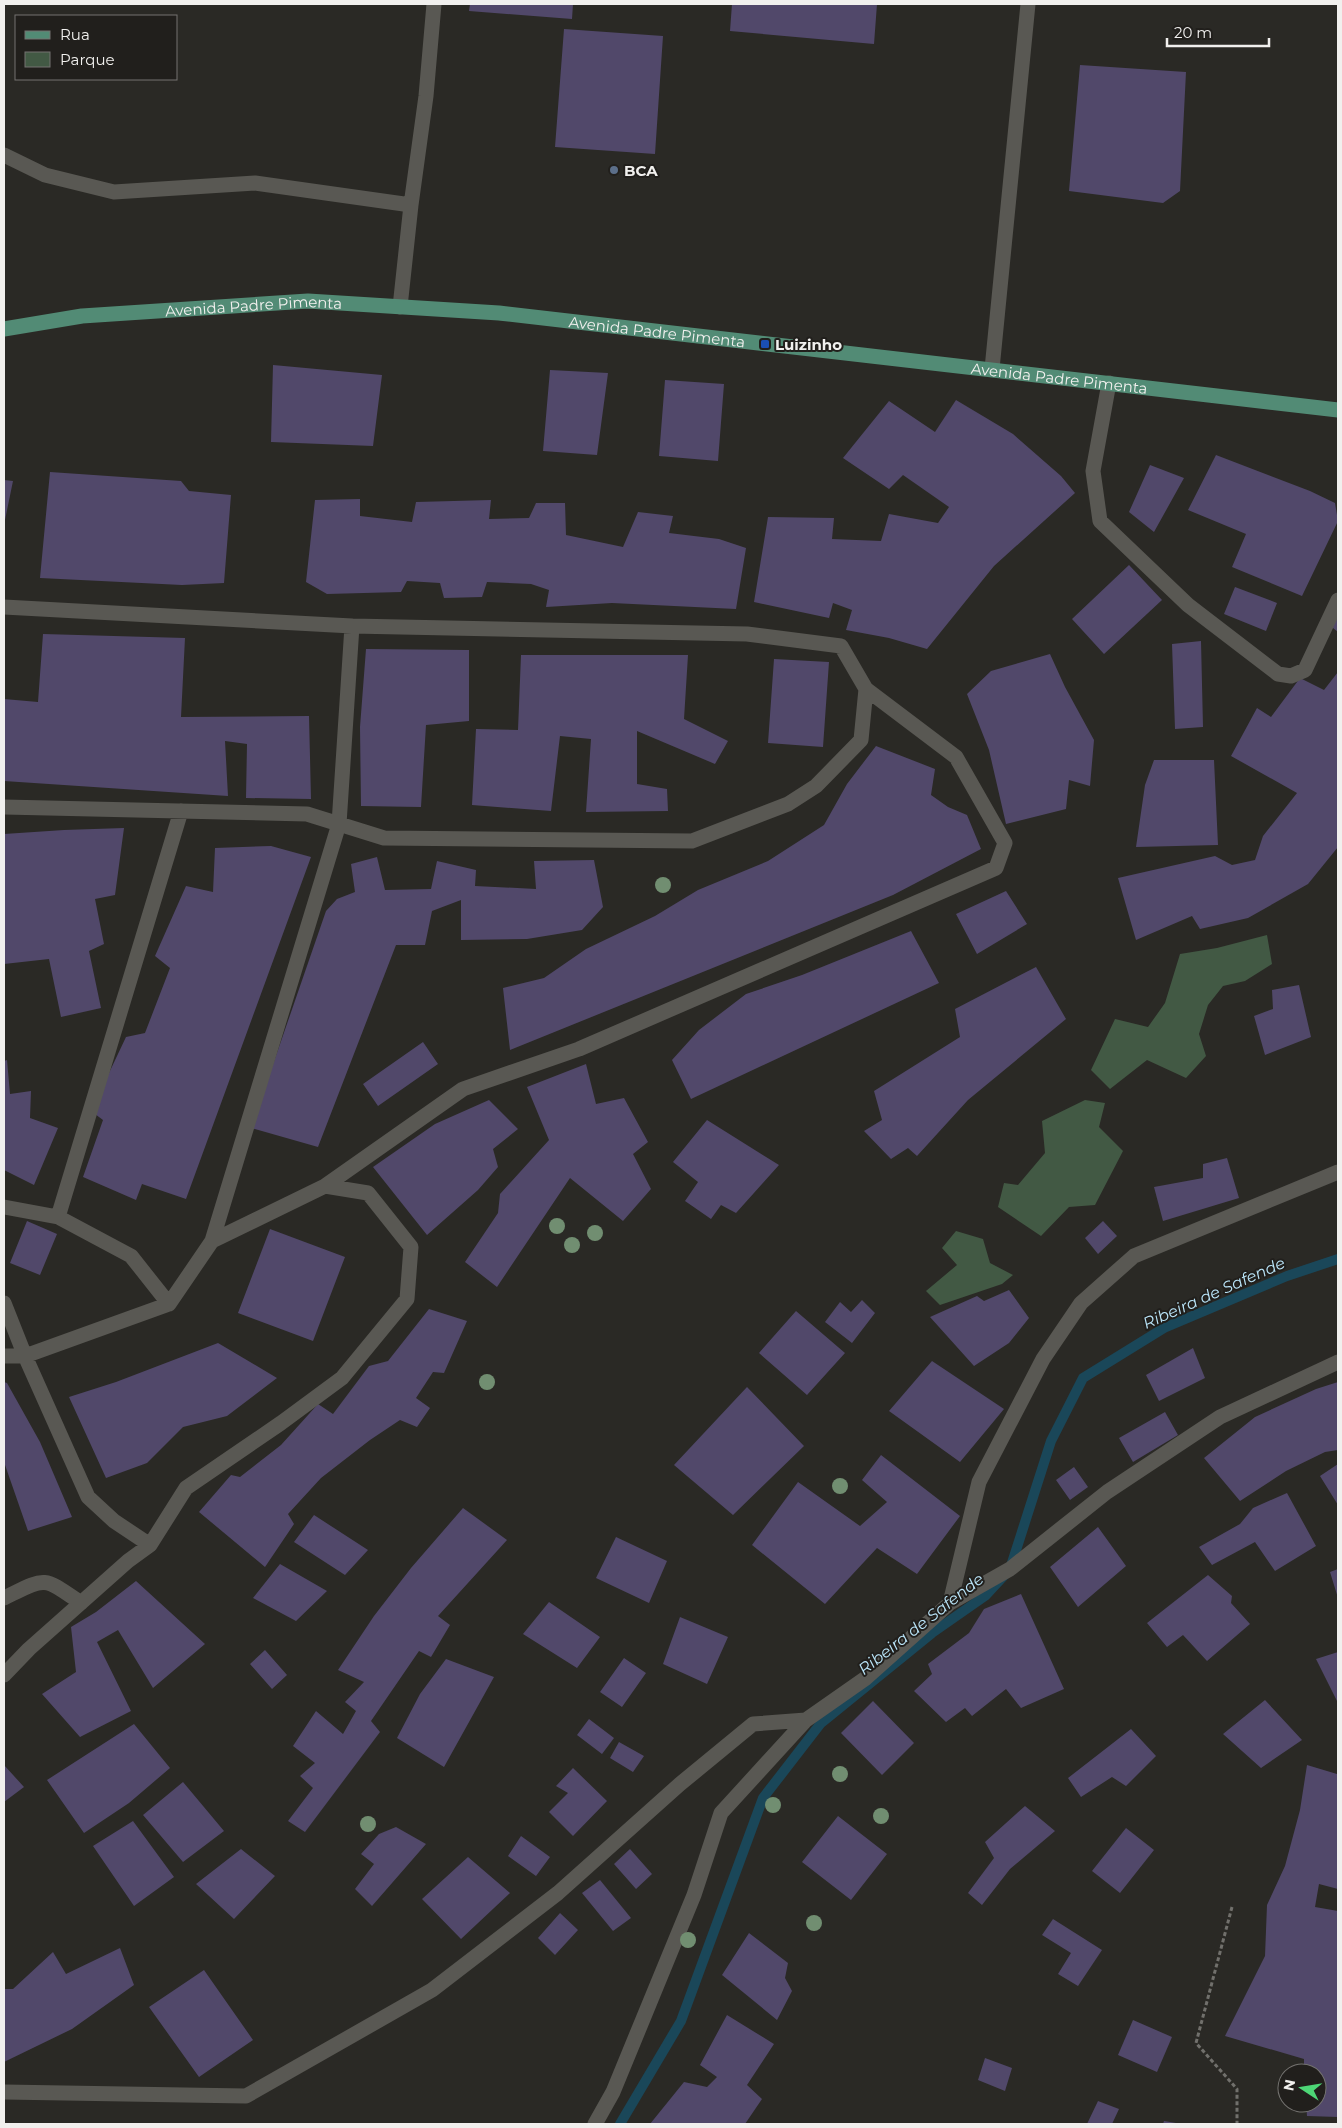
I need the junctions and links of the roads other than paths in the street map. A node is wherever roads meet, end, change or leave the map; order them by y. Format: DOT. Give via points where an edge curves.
graph roads {
  1 [pos="434,4"];
  2 [pos="1028,4"];
  3 [pos="4,156"];
  4 [pos="411,205"];
  5 [pos="400,307"];
  6 [pos="4,329"];
  7 [pos="992,369"];
  8 [pos="1109,383"];
  9 [pos="1338,410"];
  10 [pos="1338,600"];
  11 [pos="4,607"];
  12 [pos="352,626"];
  13 [pos="866,689"];
  14 [pos="4,807"];
  15 [pos="181,812"];
  16 [pos="339,824"];
  17 [pos="1338,1172"];
  18 [pos="325,1186"];
  19 [pos="4,1207"];
  20 [pos="58,1217"];
  21 [pos="212,1240"];
  22 [pos="4,1303"];
  23 [pos="170,1304"];
  24 [pos="4,1356"];
  25 [pos="25,1356"];
  26 [pos="1338,1362"];
  27 [pos="150,1545"];
  28 [pos="4,1598"];
  29 [pos="81,1603"];
  30 [pos="950,1603"];
  31 [pos="4,1675"];
  32 [pos="806,1720"];
  33 [pos="4,2092"];
  34 [pos="595,2124"];
  1 -- 4 [label="street" via="426,96"];
  2 -- 7 [label="street"];
  3 -- 4 [label="street" via="45,175 114,192 256,183"];
  4 -- 5 [label="street"];
  5 -- 6 [label="main road, Avenida Padre Pimenta" via="308,302 82,316"];
  5 -- 7 [label="main road, Avenida Padre Pimenta" via="499,313"];
  7 -- 8 [label="main road, Avenida Padre Pimenta"];
  8 -- 9 [label="main road, Avenida Padre Pimenta"];
  8 -- 10 [label="street" via="1093,471 1100,521 1188,605 1278,674 1291,676 1305,670"];
  11 -- 12 [label="street"];
  12 -- 13 [label="street" via="757,635 841,646"];
  12 -- 16 [label="street"];
  13 -- 16 [label="street" via="861,740 816,786 788,804 692,841 384,838"];
  13 -- 18 [label="street" via="956,757 1004,842 996,868 579,1049 463,1089"];
  14 -- 15 [label="street"];
  15 -- 16 [label="street" via="307,814"];
  15 -- 20 [label="street"];
  16 -- 21 [label="street"];
  17 -- 30 [label="street" via="1134,1256 1081,1303 1043,1359 979,1482"];
  18 -- 21 [label="street"];
  18 -- 27 [label="street" via="368,1193 411,1247 407,1299 342,1378 186,1488"];
  19 -- 20 [label="street"];
  20 -- 23 [label="street" via="131,1256"];
  21 -- 23 [label="street"];
  22 -- 25 [label="street"];
  23 -- 25 [label="street"];
  24 -- 25 [label="street"];
  25 -- 27 [label="street" via="88,1496 114,1521"];
  26 -- 30 [label="street" via="1220,1417 1107,1492 1010,1569"];
  27 -- 29 [label="street"];
  28 -- 29 [label="street" via="42,1581 53,1583"];
  29 -- 31 [label="street"];
  30 -- 32 [label="street" via="866,1678"];
  32 -- 33 [label="street" via="753,1724 558,1893 432,1990 246,2096"];
  32 -- 34 [label="street" via="722,1814 694,1895 613,2092"];
}
